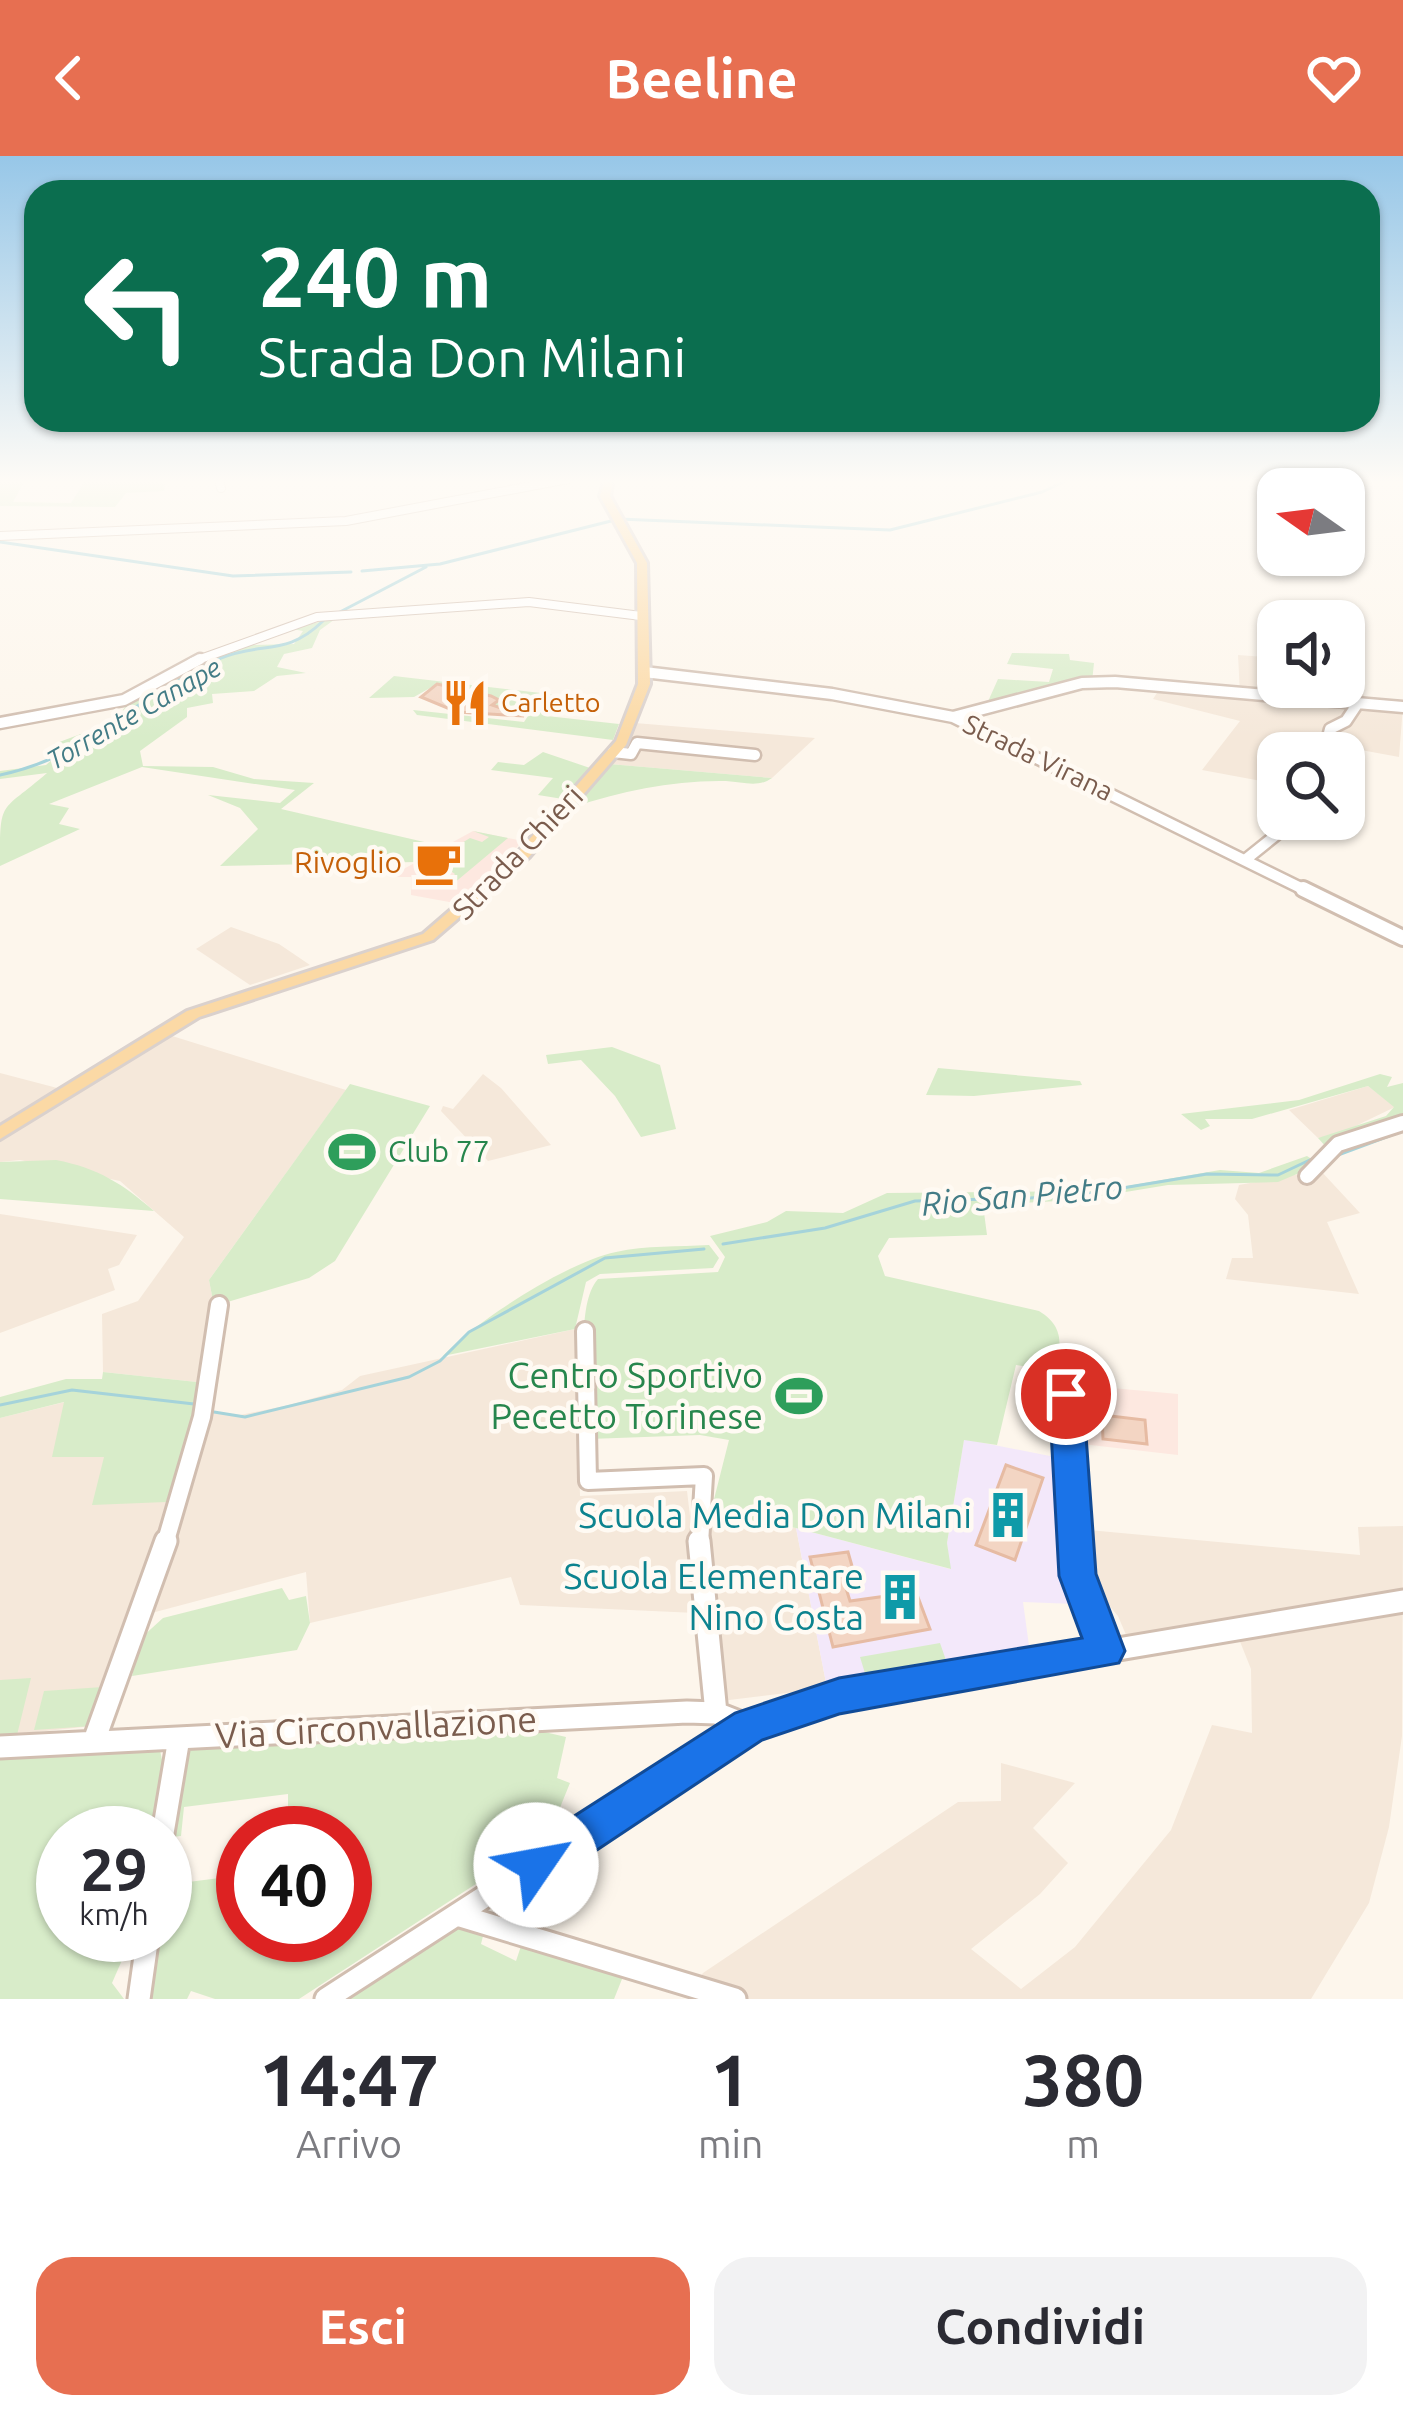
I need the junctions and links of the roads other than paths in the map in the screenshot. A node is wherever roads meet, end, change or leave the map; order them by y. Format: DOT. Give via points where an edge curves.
graph roads {
  1 [pos="643,565"];
  2 [pos="641,616"];
  3 [pos="644,672"];
  4 [pos="1257,698"];
  5 [pos="1365,706"];
  6 [pos="1403,707"];
  7 [pos="1354,708"];
  8 [pos="953,717"];
  9 [pos="0,723"];
  10 [pos="1329,732"];
  11 [pos="613,752"];
  12 [pos="755,754"];
  13 [pos="1270,840"];
  14 [pos="1245,860"];
  15 [pos="1403,938"];
  16 [pos="1403,1123"];
  17 [pos="0,1134"];
  18 [pos="1307,1176"];
  19 [pos="219,1305"];
  20 [pos="585,1331"];
  21 [pos="1066,1394"];
  22 [pos="1403,1600"];
  23 [pos="1105,1651"];
  24 [pos="716,1713"];
  25 [pos="749,1726"];
  26 [pos="179,1738"];
  27 [pos="94,1741"];
  28 [pos="0,1747"];
  29 [pos="168,1806"];
  30 [pos="458,1916"];
  31 [pos="144,1962"];
  32 [pos="139,1999"];
  33 [pos="326,1999"];
  34 [pos="735,1999"];
  1 -- 2 [label="main road, Strada Chieri"];
  2 -- 3 [label="main road, Strada Chieri"];
  2 -- 9 [label="street" via="529,602 317,617 188,664 124,700"];
  3 -- 8 [label="street, Strada Virana"];
  3 -- 11 [label="main road, Strada Chieri" via="635,715"];
  4 -- 8 [label="street" via="1082,683"];
  5 -- 6 [label="street"];
  7 -- 10 [label="street"];
  8 -- 14 [label="street, Strada Virana"];
  11 -- 12 [label="street" via="631,754 637,743"];
  11 -- 17 [label="main road, Strada Chieri" via="524,854 439,931 193,1014"];
  13 -- 14 [label="street"];
  14 -- 15 [label="street, Strada Virana"];
  16 -- 18 [label="street" via="1338,1144"];
  19 -- 27 [label="street" via="215,1368 189,1465"];
  20 -- 24 [label="street" via="588,1481 704,1477 698,1527"];
  21 -- 23 [label="street" via="1078,1576"];
  22 -- 23 [label="street"];
  23 -- 25 [label="street" via="839,1696"];
  24 -- 25 [label="street, Via Circonvallazione"];
  24 -- 26 [label="street, Via Circonvallazione"];
  25 -- 30 [label="street"];
  26 -- 27 [label="street, Via Circonvallazione"];
  26 -- 29 [label="street"];
  27 -- 28 [label="street, Via Circonvallazione"];
  30 -- 33 [label="street"];
  30 -- 34 [label="street" via="646,1966"];
  31 -- 32 [label="street"];
}
